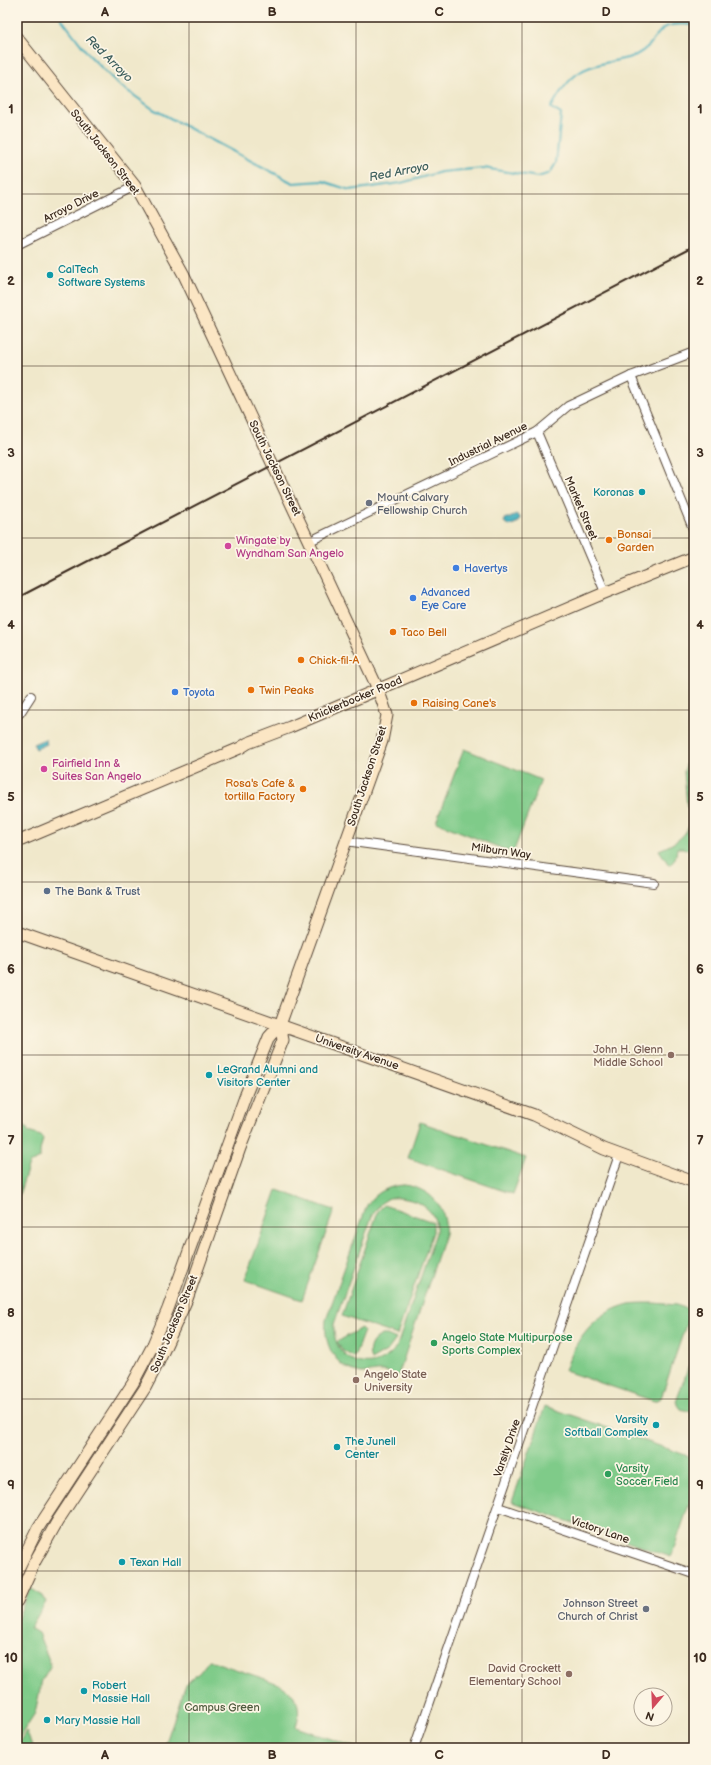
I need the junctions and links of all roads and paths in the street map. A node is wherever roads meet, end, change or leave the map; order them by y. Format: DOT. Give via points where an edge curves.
graph roads {
  1 [pos="17,38"];
  2 [pos="135,186"];
  3 [pos="17,245"];
  4 [pos="694,352"];
  5 [pos="631,376"];
  6 [pos="537,432"];
  7 [pos="694,532"];
  8 [pos="310,541"];
  9 [pos="694,557"];
  10 [pos="605,592"];
  11 [pos="378,689"];
  12 [pos="31,696"];
  13 [pos="17,714"];
  14 [pos="346,841"];
  15 [pos="17,842"];
  16 [pos="654,884"];
  17 [pos="17,932"];
  18 [pos="280,1025"];
  19 [pos="619,1155"];
  20 [pos="694,1182"];
  21 [pos="498,1507"];
  22 [pos="17,1571"];
  23 [pos="694,1574"];
  24 [pos="17,1601"];
  25 [pos="414,1748"];
  1 -- 2 [label="street, South Jackson Street"];
  2 -- 3 [label="street, Arroyo Drive"];
  2 -- 8 [label="street, South Jackson Street" via="184,275"];
  4 -- 5 [label="street, Industrial Avenue"];
  5 -- 6 [label="street, Industrial Avenue" via="568,406"];
  5 -- 7 [label="street"];
  6 -- 8 [label="street, Industrial Avenue"];
  6 -- 10 [label="street, Market Street"];
  8 -- 11 [label="street, South Jackson Street"];
  9 -- 10 [label="street, Knickerbocker Road"];
  10 -- 11 [label="street, Knickerbocker Road"];
  11 -- 14 [label="street, South Jackson Street" via="387,715 383,735"];
  11 -- 15 [label="street, Knickerbocker Road"];
  12 -- 13 [label="street"];
  14 -- 16 [label="street, Milburn Way"];
  14 -- 18 [label="street, South Jackson Street"];
  17 -- 18 [label="street, University Avenue"];
  18 -- 19 [label="street, University Avenue" via="534,1115"];
  18 -- 22 [label="street, South Jackson Street" via="269,1036 257,1066 168,1310 152,1347 133,1383 38,1528"];
  18 -- 24 [label="street, South Jackson Street" via="283,1040 256,1106 174,1330 144,1388 57,1522"];
  19 -- 20 [label="street, University Avenue"];
  19 -- 21 [label="street, Varsity Drive"];
  21 -- 23 [label="street, Victory Lane"];
  21 -- 25 [label="street, Varsity Drive"];
}
